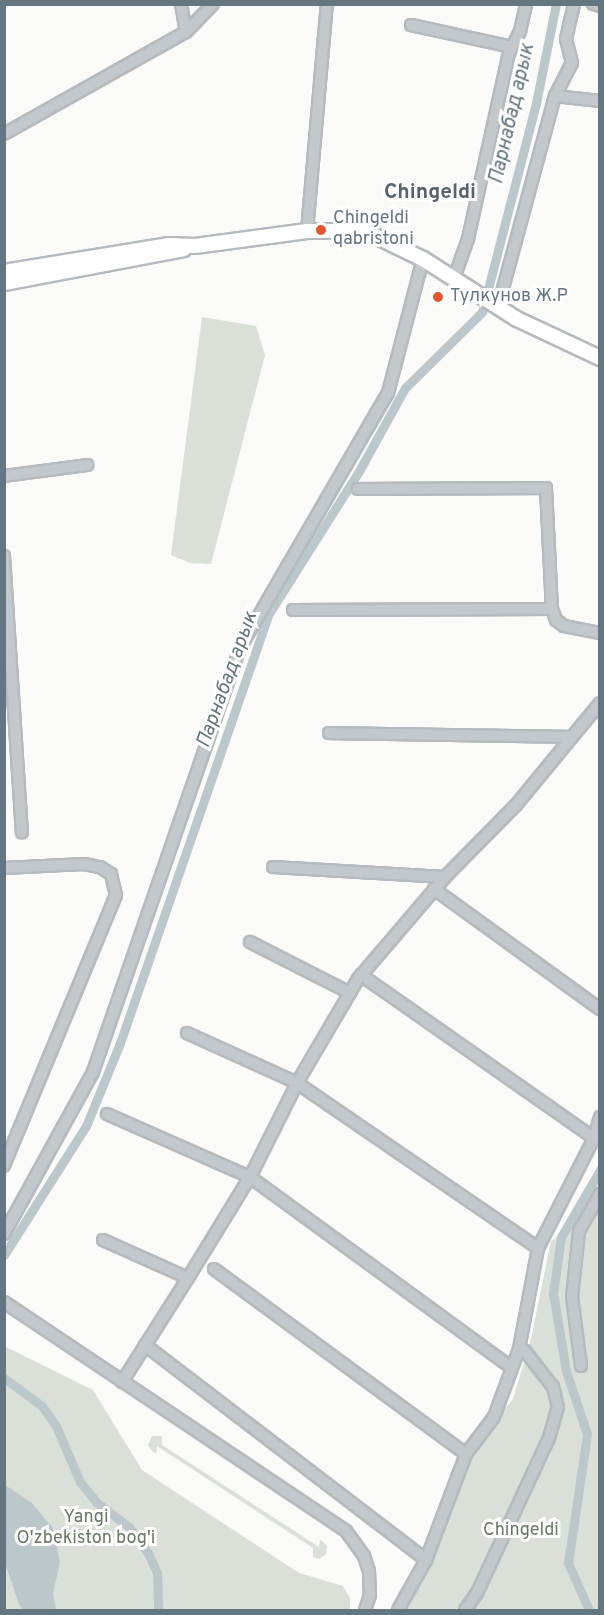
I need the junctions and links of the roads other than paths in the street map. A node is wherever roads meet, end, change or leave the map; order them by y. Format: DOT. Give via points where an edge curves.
graph roads {
  1 [pos="181,4"];
  2 [pos="213,4"];
  3 [pos="327,4"];
  4 [pos="526,4"];
  5 [pos="574,4"];
  6 [pos="593,4"];
  7 [pos="600,6"];
  8 [pos="411,25"];
  9 [pos="186,32"];
  10 [pos="512,47"];
  11 [pos="555,96"];
  12 [pos="600,101"];
  13 [pos="4,134"];
  14 [pos="314,231"];
  15 [pos="195,246"];
  16 [pos="423,259"];
  17 [pos="4,272"];
  18 [pos="454,278"];
  19 [pos="4,283"];
  20 [pos="498,307"];
  21 [pos="600,358"];
  22 [pos="87,465"];
  23 [pos="4,476"];
  24 [pos="358,489"];
  25 [pos="4,556"];
  26 [pos="293,609"];
  27 [pos="552,609"];
  28 [pos="600,633"];
  29 [pos="600,703"];
  30 [pos="329,733"];
  31 [pos="572,737"];
  32 [pos="22,832"];
  33 [pos="273,867"];
  34 [pos="4,868"];
  35 [pos="445,877"];
  36 [pos="434,889"];
  37 [pos="250,942"];
  38 [pos="361,975"];
  39 [pos="350,993"];
  40 [pos="600,1009"];
  41 [pos="187,1033"];
  42 [pos="297,1083"];
  43 [pos="107,1114"];
  44 [pos="600,1117"];
  45 [pos="594,1138"];
  46 [pos="4,1166"];
  47 [pos="250,1177"];
  48 [pos="600,1194"];
  49 [pos="4,1234"];
  50 [pos="103,1240"];
  51 [pos="538,1248"];
  52 [pos="214,1269"];
  53 [pos="188,1278"];
  54 [pos="4,1302"];
  55 [pos="145,1346"];
  56 [pos="519,1349"];
  57 [pos="581,1366"];
  58 [pos="510,1367"];
  59 [pos="122,1382"];
  60 [pos="466,1454"];
  61 [pos="426,1560"];
  62 [pos="365,1611"];
  63 [pos="398,1611"];
  64 [pos="465,1611"];
  1 -- 9 [label="street"];
  2 -- 9 [label="street"];
  3 -- 14 [label="street"];
  4 -- 10 [label="street"];
  5 -- 11 [label="street" via="566,39 572,63"];
  6 -- 7 [label="street"];
  8 -- 10 [label="street"];
  9 -- 13 [label="street"];
  10 -- 18 [label="street" via="468,239"];
  11 -- 12 [label="street"];
  11 -- 20 [label="street"];
  14 -- 15 [label="main road"];
  14 -- 16 [label="main road" via="365,231"];
  15 -- 17 [label="main road" via="168,245"];
  15 -- 19 [label="main road" via="165,255"];
  16 -- 18 [label="main road"];
  16 -- 49 [label="street" via="388,393 240,648 93,1072"];
  18 -- 20 [label="main road"];
  20 -- 21 [label="main road"];
  22 -- 23 [label="street"];
  24 -- 27 [label="street" via="546,488"];
  25 -- 32 [label="street"];
  26 -- 27 [label="street"];
  27 -- 28 [label="street" via="556,620 564,626"];
  29 -- 31 [label="street"];
  30 -- 31 [label="street"];
  31 -- 35 [label="street" via="516,805"];
  33 -- 35 [label="street"];
  34 -- 46 [label="street" via="84,864 111,874 116,884 116,896"];
  35 -- 36 [label="street"];
  36 -- 38 [label="street"];
  36 -- 40 [label="street"];
  37 -- 39 [label="street"];
  38 -- 39 [label="street"];
  38 -- 45 [label="street"];
  39 -- 42 [label="street"];
  41 -- 42 [label="street"];
  42 -- 47 [label="street"];
  42 -- 51 [label="street"];
  43 -- 47 [label="street"];
  44 -- 45 [label="street"];
  45 -- 51 [label="street"];
  47 -- 53 [label="street"];
  47 -- 58 [label="street"];
  48 -- 57 [label="street" via="579,1231 572,1297"];
  50 -- 53 [label="street"];
  51 -- 56 [label="street"];
  52 -- 60 [label="street"];
  53 -- 55 [label="street"];
  54 -- 59 [label="street"];
  55 -- 59 [label="street"];
  55 -- 61 [label="street"];
  56 -- 58 [label="street"];
  56 -- 64 [label="street" via="525,1351 553,1387 558,1407 539,1458"];
  58 -- 60 [label="street" via="494,1417"];
  59 -- 62 [label="street" via="346,1531 358,1545 369,1571"];
  60 -- 61 [label="street"];
  61 -- 63 [label="street"];
}
